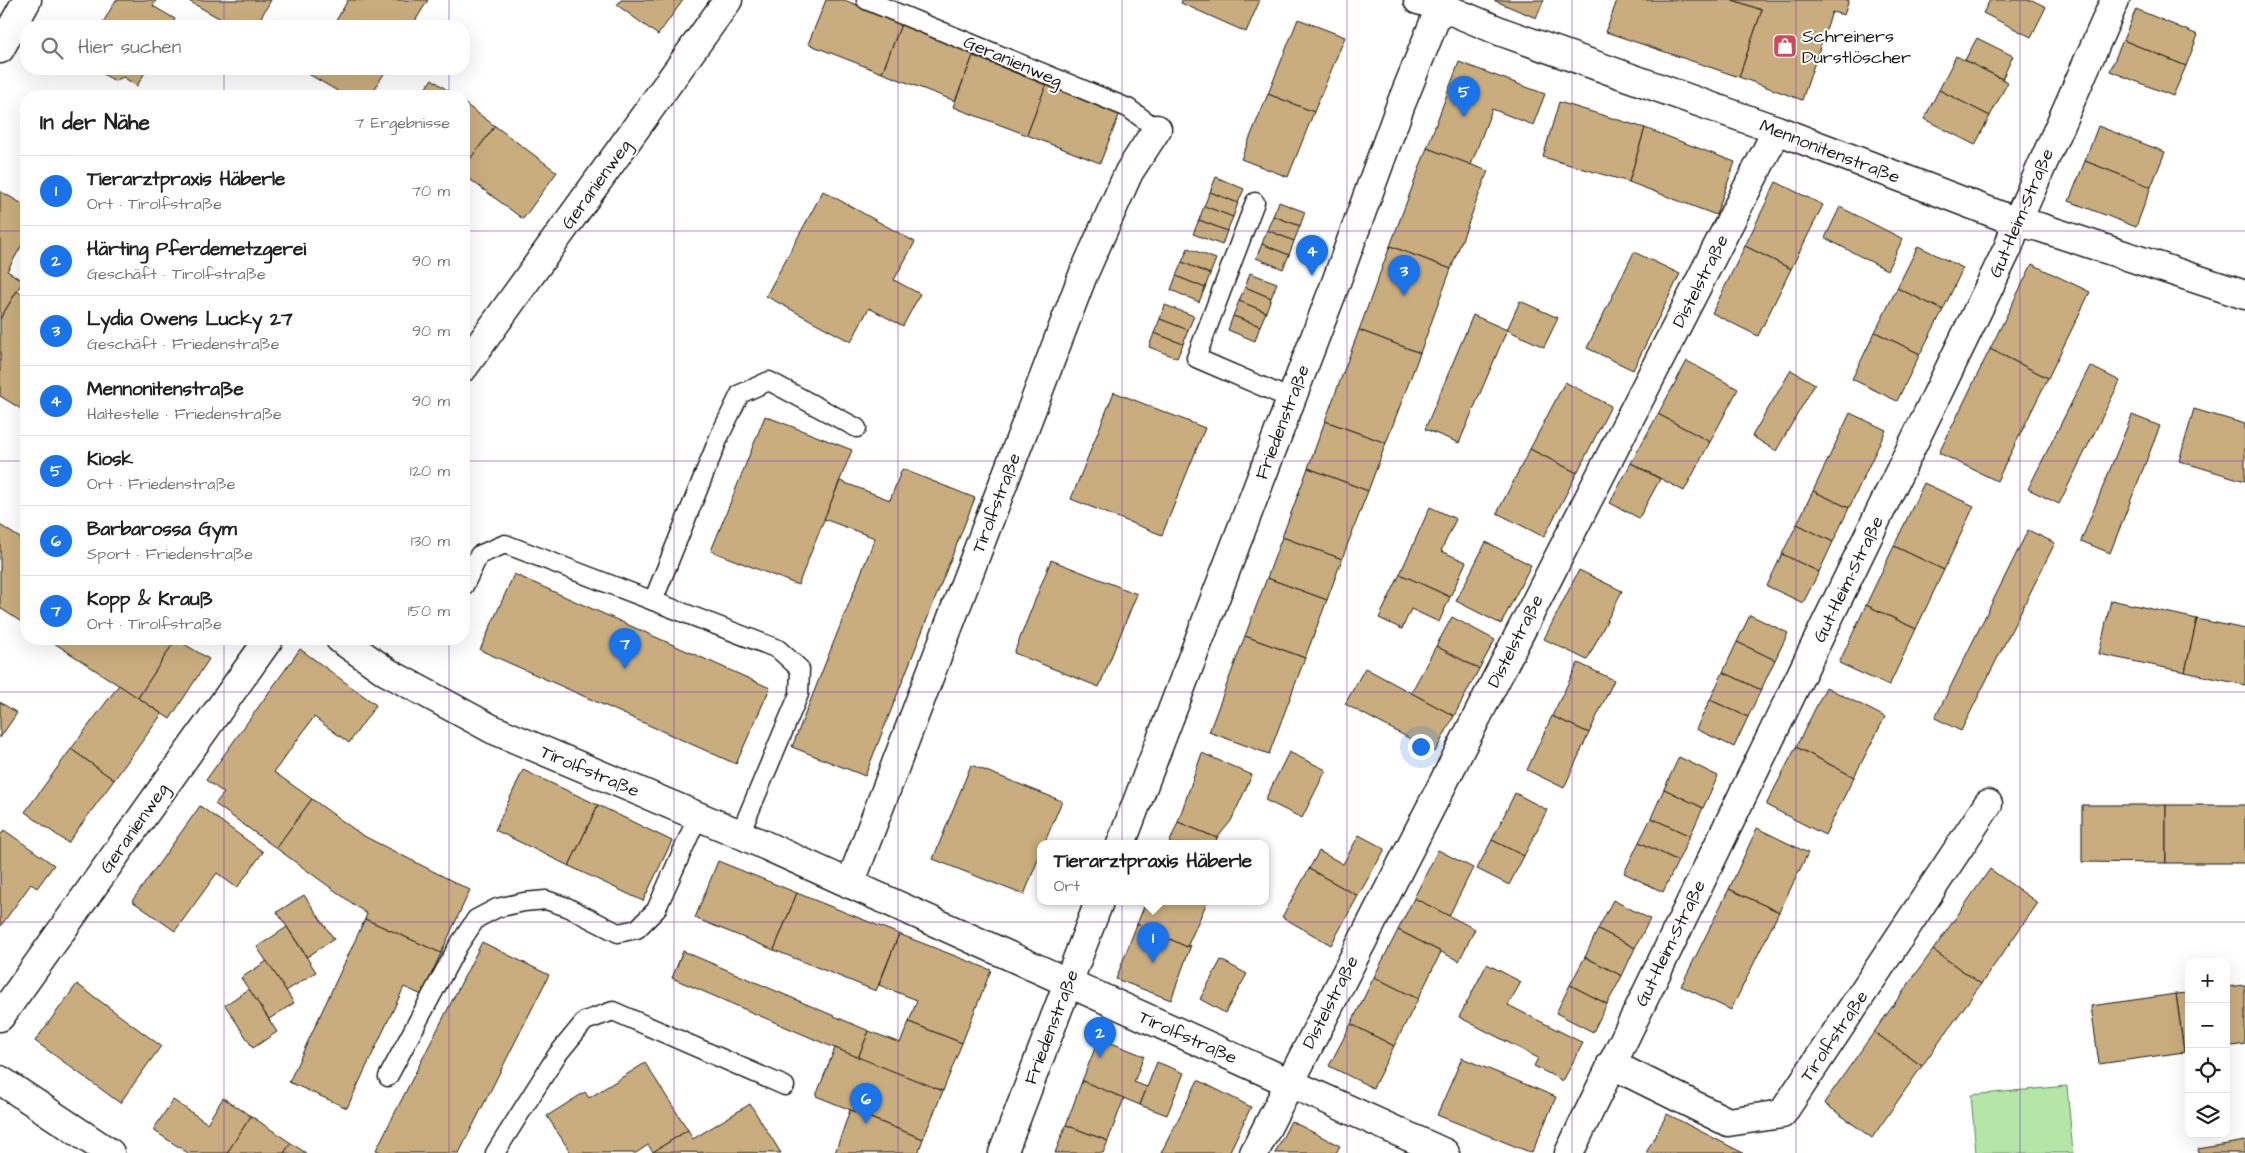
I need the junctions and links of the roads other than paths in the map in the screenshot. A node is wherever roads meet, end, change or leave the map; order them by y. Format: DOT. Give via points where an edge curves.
graph roads {
  1 [pos="27,0"];
  2 [pos="728,0"];
  3 [pos="866,0"];
  4 [pos="2115,0"];
  5 [pos="1434,2"];
  6 [pos="0,49"];
  7 [pos="1157,129"];
  8 [pos="1777,130"];
  9 [pos="1255,202"];
  10 [pos="2017,222"];
  11 [pos="2245,295"];
  12 [pos="470,359"];
  13 [pos="1291,399"];
  14 [pos="858,428"];
  15 [pos="470,574"];
  16 [pos="653,601"];
  17 [pos="265,645"];
  18 [pos="349,645"];
  19 [pos="1988,804"];
  20 [pos="698,816"];
  21 [pos="740,834"];
  22 [pos="1123,840"];
  23 [pos="850,884"];
  24 [pos="1098,905"];
  25 [pos="1068,982"];
  26 [pos="0,1018"];
  27 [pos="1611,1064"];
  28 [pos="388,1077"];
  29 [pos="0,1080"];
  30 [pos="1288,1083"];
  31 [pos="785,1086"];
  32 [pos="110,1153"];
  33 [pos="495,1153"];
  34 [pos="1003,1153"];
  35 [pos="1254,1153"];
  36 [pos="1445,1153"];
  37 [pos="1569,1153"];
  1 -- 6 [label="street"];
  2 -- 12 [label="street, Geranienweg"];
  3 -- 7 [label="lane, Geranienweg" via="1128,108"];
  4 -- 10 [label="street, Gut-Heim-Straße"];
  5 -- 8 [label="street, Mennonitenstraße" via="1502,32"];
  5 -- 13 [label="street, Friedenstraße" via="1401,104"];
  7 -- 23 [label="street, Tirolfstraße" via="1129,172 1083,275"];
  8 -- 10 [label="street, Mennonitenstraße"];
  8 -- 30 [label="street, Distelstraße"];
  9 -- 13 [label="lane" via="1196,358"];
  10 -- 11 [label="street, Mennonitenstraße"];
  10 -- 27 [label="street, Gut-Heim-Straße" via="2004,257"];
  13 -- 22 [label="street, Friedenstraße"];
  14 -- 16 [label="lane" via="769,381 740,394 720,435"];
  15 -- 16 [label="lane" via="479,555 505,544"];
  16 -- 21 [label="lane" via="778,649 800,669 799,694"];
  17 -- 26 [label="street, Geranienweg"];
  18 -- 20 [label="street, Tirolfstraße" via="387,672 492,730"];
  19 -- 27 [label="street, Tirolfstraße" via="1782,1114 1728,1122"];
  20 -- 21 [label="street, Tirolfstraße"];
  20 -- 28 [label="lane" via="656,910 637,929 618,933 546,900 497,908 476,919 458,946"];
  21 -- 23 [label="street, Tirolfstraße"];
  23 -- 25 [label="street, Tirolfstraße"];
  24 -- 25 [label="street, Friedenstraße"];
  25 -- 30 [label="street, Tirolfstraße"];
  25 -- 34 [label="street, Friedenstraße"];
  27 -- 37 [label="street, Gut-Heim-Straße"];
  29 -- 32 [label="street"];
  30 -- 35 [label="street, Distelstraße"];
  30 -- 36 [label="street, Tirolfstraße"];
  31 -- 33 [label="lane" via="613,1012 585,1021 556,1055"];
}
